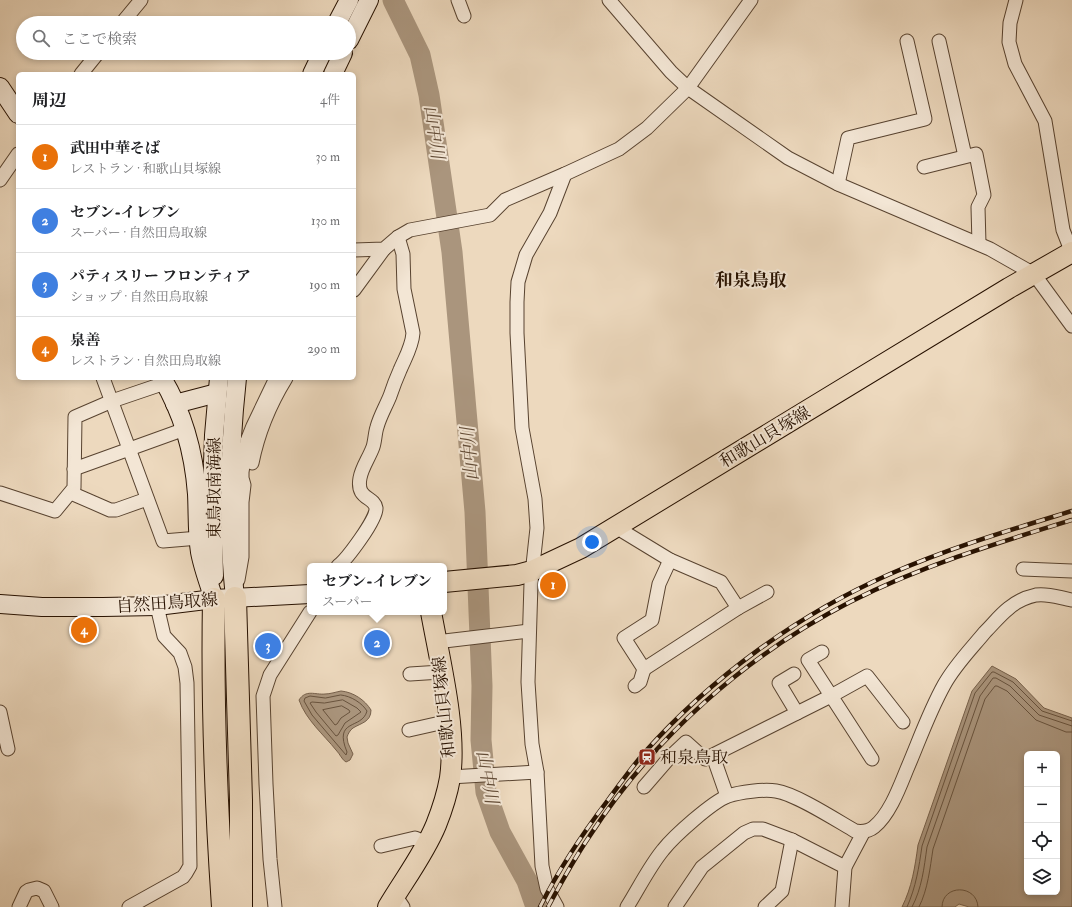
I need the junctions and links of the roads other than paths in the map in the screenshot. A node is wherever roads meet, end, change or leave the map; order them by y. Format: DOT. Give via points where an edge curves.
graph roads {
  1 [pos="141,0"];
  2 [pos="349,0"];
  3 [pos="369,0"];
  4 [pos="458,0"];
  5 [pos="609,0"];
  6 [pos="751,0"];
  7 [pos="1016,0"];
  8 [pos="128,16"];
  9 [pos="341,16"];
  10 [pos="464,16"];
  11 [pos="356,26"];
  12 [pos="907,41"];
  13 [pos="939,41"];
  14 [pos="92,60"];
  15 [pos="319,60"];
  16 [pos="340,60"];
  17 [pos="83,72"];
  18 [pos="313,72"];
  19 [pos="334,72"];
  20 [pos="0,87"];
  21 [pos="688,88"];
  22 [pos="16,111"];
  23 [pos="965,156"];
  24 [pos="16,157"];
  25 [pos="924,167"];
  26 [pos="565,174"];
  27 [pos="0,180"];
  28 [pos="838,184"];
  29 [pos="398,237"];
  30 [pos="979,244"];
  31 [pos="384,249"];
  32 [pos="356,250"];
  33 [pos="1072,252"];
  34 [pos="1034,274"];
  35 [pos="356,287"];
  36 [pos="1072,326"];
  37 [pos="104,380"];
  38 [pos="163,380"];
  39 [pos="237,380"];
  40 [pos="275,380"];
  41 [pos="285,380"];
  42 [pos="218,386"];
  43 [pos="112,401"];
  44 [pos="175,404"];
  45 [pos="185,428"];
  46 [pos="129,449"];
  47 [pos="74,469"];
  48 [pos="244,487"];
  49 [pos="0,493"];
  50 [pos="71,493"];
  51 [pos="147,499"];
  52 [pos="229,502"];
  53 [pos="619,526"];
  54 [pos="199,538"];
  55 [pos="670,560"];
  56 [pos="342,563"];
  57 [pos="1023,569"];
  58 [pos="1072,571"];
  59 [pos="525,573"];
  60 [pos="447,582"];
  61 [pos="767,592"];
  62 [pos="307,594"];
  63 [pos="224,598"];
  64 [pos="1072,600"];
  65 [pos="0,604"];
  66 [pos="157,606"];
  67 [pos="738,608"];
  68 [pos="308,615"];
  69 [pos="432,615"];
  70 [pos="529,631"];
  71 [pos="443,641"];
  72 [pos="822,652"];
  73 [pos="644,669"];
  74 [pos="442,672"];
  75 [pos="410,674"];
  76 [pos="794,674"];
  77 [pos="635,686"];
  78 [pos="831,696"];
  79 [pos="0,712"];
  80 [pos="797,713"];
  81 [pos="449,720"];
  82 [pos="903,722"];
  83 [pos="409,730"];
  84 [pos="8,749"];
  85 [pos="712,756"];
  86 [pos="872,759"];
  87 [pos="537,772"];
  88 [pos="457,777"];
  89 [pos="644,787"];
  90 [pos="727,796"];
  91 [pos="863,832"];
  92 [pos="792,840"];
  93 [pos="427,843"];
  94 [pos="381,846"];
  95 [pos="846,867"];
  96 [pos="396,903"];
  97 [pos="19,907"];
  98 [pos="52,907"];
  99 [pos="129,907"];
  100 [pos="223,907"];
  101 [pos="241,907"];
  102 [pos="275,907"];
  103 [pos="557,907"];
  104 [pos="627,907"];
  105 [pos="674,907"];
  106 [pos="765,907"];
  107 [pos="842,907"];
  1 -- 8 [label="street"];
  2 -- 9 [label="main road"];
  3 -- 11 [label="main road"];
  4 -- 10 [label="street"];
  5 -- 21 [label="street"];
  6 -- 21 [label="street"];
  7 -- 33 [label="street" via="1010,23 1009,42 1014,64 1045,121 1063,230"];
  12 -- 28 [label="street" via="925,119 848,138"];
  13 -- 23 [label="street"];
  14 -- 17 [label="street"];
  15 -- 18 [label="main road"];
  16 -- 19 [label="main road"];
  20 -- 22 [label="main road"];
  21 -- 26 [label="street" via="647,128 619,149"];
  21 -- 28 [label="street" via="788,158"];
  23 -- 25 [label="street"];
  23 -- 30 [label="street" via="976,154 984,195 978,207"];
  24 -- 27 [label="street"];
  26 -- 29 [label="street" via="506,200 490,215 420,227"];
  26 -- 59 [label="street" via="550,213 526,256 518,282 517,333 522,428 537,528"];
  28 -- 30 [label="street"];
  29 -- 31 [label="street"];
  29 -- 56 [label="street" via="403,254 404,289 413,333 409,351 377,425 372,449 360,478 361,493 374,504 375,514 347,559"];
  30 -- 34 [label="street"];
  31 -- 32 [label="street"];
  31 -- 35 [label="street"];
  33 -- 34 [label="main road, 和歌山貝塚線"];
  34 -- 36 [label="street"];
  34 -- 53 [label="main road, 和歌山貝塚線"];
  37 -- 43 [label="street"];
  38 -- 43 [label="street"];
  38 -- 44 [label="main road"];
  39 -- 52 [label="main road, 東鳥取南海線"];
  40 -- 48 [label="street" via="258,412 247,441 242,472"];
  41 -- 48 [label="street" via="257,440"];
  42 -- 44 [label="main road"];
  42 -- 63 [label="main road, 東鳥取南海線" via="212,492"];
  43 -- 46 [label="street"];
  43 -- 47 [label="street" via="75,417"];
  44 -- 45 [label="main road"];
  45 -- 46 [label="street"];
  45 -- 54 [label="main road" via="197,493"];
  46 -- 47 [label="street"];
  46 -- 51 [label="street"];
  47 -- 50 [label="street" via="74,488"];
  48 -- 52 [label="street"];
  48 -- 63 [label="street" via="242,557"];
  49 -- 50 [label="street" via="54,511"];
  50 -- 51 [label="street" via="110,510"];
  51 -- 54 [label="street" via="163,541"];
  52 -- 63 [label="main road, 東鳥取南海線" via="230,558"];
  53 -- 55 [label="street" via="624,532"];
  53 -- 59 [label="main road, 和歌山貝塚線" via="581,548"];
  54 -- 63 [label="main road" via="200,553"];
  55 -- 67 [label="street" via="708,571 721,582"];
  55 -- 73 [label="street" via="660,584 652,620 624,638"];
  57 -- 58 [label="street"];
  59 -- 60 [label="main road, 和歌山貝塚線"];
  59 -- 70 [label="street"];
  61 -- 67 [label="street"];
  62 -- 63 [label="main road, 自然田鳥取線"];
  63 -- 66 [label="main road, 自然田鳥取線"];
  63 -- 100 [label="highway" via="213,637 216,799"];
  63 -- 101 [label="highway" via="241,800"];
  64 -- 91 [label="street" via="1051,595 1036,595 1018,602 1001,615 949,677 884,817 875,827"];
  65 -- 66 [label="main road, 自然田鳥取線" via="103,608"];
  66 -- 99 [label="street" via="164,636 180,654 185,666 190,866 182,877"];
  67 -- 73 [label="street"];
  68 -- 102 [label="street" via="270,675 263,696 270,859"];
  69 -- 71 [label="main road, 和歌山貝塚線"];
  70 -- 71 [label="street"];
  70 -- 87 [label="street" via="528,682 532,744"];
  71 -- 74 [label="main road, 和歌山貝塚線"];
  72 -- 78 [label="street" via="808,660"];
  73 -- 77 [label="street" via="640,682"];
  74 -- 75 [label="street"];
  74 -- 81 [label="main road, 和歌山貝塚線"];
  76 -- 80 [label="street" via="779,682"];
  78 -- 80 [label="street"];
  78 -- 82 [label="street" via="867,676"];
  78 -- 86 [label="street"];
  79 -- 84 [label="street"];
  80 -- 85 [label="street"];
  81 -- 83 [label="street"];
  81 -- 88 [label="main road, 和歌山貝塚線"];
  85 -- 89 [label="street" via="705,759 686,742"];
  85 -- 90 [label="street"];
  87 -- 88 [label="street"];
  87 -- 103 [label="street" via="543,877 546,889"];
  88 -- 93 [label="main road, 和歌山貝塚線"];
  90 -- 91 [label="street" via="745,792 777,791 797,798 855,831"];
  90 -- 104 [label="street" via="696,817 669,843"];
  91 -- 95 [label="street"];
  92 -- 95 [label="street"];
  92 -- 105 [label="street" via="763,829 753,829 744,833 702,867"];
  92 -- 106 [label="street" via="782,891"];
  93 -- 94 [label="street" via="415,838"];
  93 -- 96 [label="main road, 和歌山貝塚線"];
  95 -- 107 [label="street"];
  97 -- 98 [label="street" via="26,892 37,888 44,891"];
}
